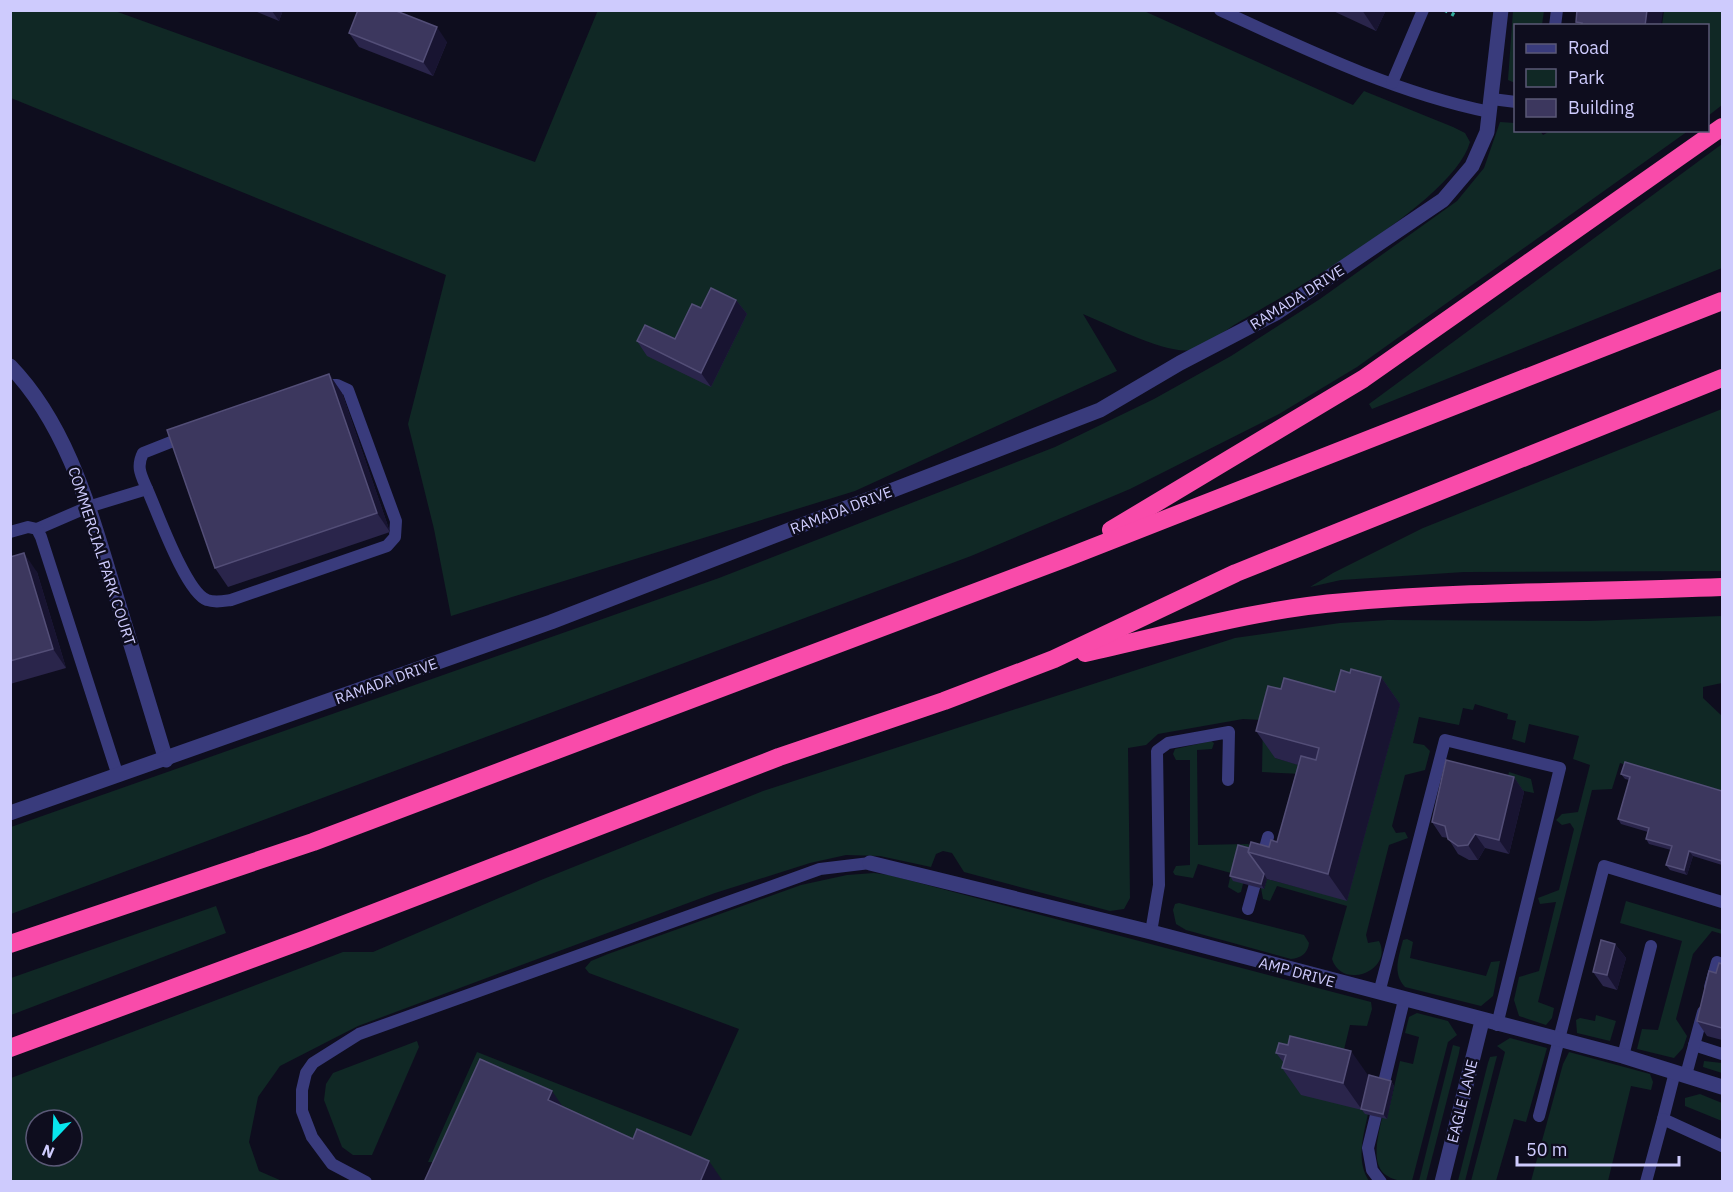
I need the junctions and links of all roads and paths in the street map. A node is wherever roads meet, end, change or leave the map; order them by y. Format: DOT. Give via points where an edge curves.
graph roads {
  1 [pos="1220,10"];
  2 [pos="1423,10"];
  3 [pos="1445,10"];
  4 [pos="1502,10"];
  5 [pos="1456,16"];
  6 [pos="1392,83"];
  7 [pos="1514,102"];
  8 [pos="1491,106"];
  9 [pos="1722,127"];
  10 [pos="1722,301"];
  11 [pos="10,366"];
  12 [pos="1722,378"];
  13 [pos="308,389"];
  14 [pos="198,432"];
  15 [pos="147,489"];
  16 [pos="87,507"];
  17 [pos="10,532"];
  18 [pos="39,533"];
  19 [pos="1066,558"];
  20 [pos="1722,587"];
  21 [pos="1054,659"];
  22 [pos="166,760"];
  23 [pos="118,776"];
  24 [pos="1228,780"];
  25 [pos="10,813"];
  26 [pos="1268,837"];
  27 [pos="870,863"];
  28 [pos="1722,902"];
  29 [pos="1248,909"];
  30 [pos="1151,932"];
  31 [pos="10,944"];
  32 [pos="1652,946"];
  33 [pos="1722,964"];
  34 [pos="1379,993"];
  35 [pos="1404,1000"];
  36 [pos="1490,1023"];
  37 [pos="1559,1039"];
  38 [pos="1694,1045"];
  39 [pos="10,1048"];
  40 [pos="1722,1054"];
  41 [pos="1623,1056"];
  42 [pos="1681,1073"];
  43 [pos="1722,1087"];
  44 [pos="1539,1116"];
  45 [pos="1663,1119"];
  46 [pos="1722,1146"];
  47 [pos="366,1182"];
  48 [pos="1381,1182"];
  49 [pos="1442,1182"];
  50 [pos="1646,1182"];
  1 -- 6 [label="lane"];
  2 -- 6 [label="lane"];
  3 -- 5 [label="path"];
  4 -- 8 [label="street, RAMADA DRIVE"];
  6 -- 8 [label="lane" via="1450,104"];
  7 -- 8 [label="lane"];
  8 -- 22 [label="street, RAMADA DRIVE" via="1482,148 1443,200 1276,313 1101,410 551,622"];
  9 -- 19 [label="highway" via="1363,379"];
  10 -- 19 [label="highway"];
  11 -- 16 [label="street, COMMERCIAL PARK COURT" via="47,414 70,459"];
  12 -- 21 [label="highway" via="1236,573"];
  13 -- 15 [label="lane" via="337,385 348,390 396,521 395,537 387,546 231,600 207,600 196,593 187,579"];
  14 -- 15 [label="lane" via="143,453 138,470"];
  15 -- 16 [label="lane"];
  16 -- 18 [label="lane"];
  16 -- 22 [label="street, COMMERCIAL PARK COURT"];
  17 -- 18 [label="lane" via="28,527"];
  18 -- 23 [label="lane"];
  19 -- 31 [label="highway" via="314,842"];
  20 -- 21 [label="highway" via="1519,592 1343,602 1269,612"];
  21 -- 39 [label="highway" via="779,757"];
  22 -- 23 [label="street, RAMADA DRIVE"];
  23 -- 25 [label="street, RAMADA DRIVE"];
  24 -- 30 [label="lane" via="1229,732 1168,743 1157,751 1159,885"];
  26 -- 29 [label="lane"];
  27 -- 30 [label="street, AMP DRIVE"];
  27 -- 47 [label="lane" via="820,869 526,973 359,1034 313,1063 302,1090 302,1111 312,1137 332,1164"];
  28 -- 37 [label="lane" via="1604,866"];
  30 -- 34 [label="street, AMP DRIVE"];
  32 -- 41 [label="lane"];
  33 -- 38 [label="lane" via="1717,962"];
  34 -- 35 [label="street, AMP DRIVE"];
  34 -- 36 [label="lane" via="1445,740 1560,768"];
  35 -- 36 [label="street, AMP DRIVE"];
  35 -- 48 [label="lane" via="1368,1148 1372,1170"];
  36 -- 37 [label="street, AMP DRIVE"];
  36 -- 49 [label="street, EAGLE LANE"];
  37 -- 41 [label="street, AMP DRIVE"];
  37 -- 44 [label="lane"];
  38 -- 40 [label="lane"];
  38 -- 42 [label="lane"];
  41 -- 42 [label="street, AMP DRIVE"];
  42 -- 43 [label="street, AMP DRIVE"];
  42 -- 45 [label="lane"];
  45 -- 46 [label="lane"];
  45 -- 50 [label="lane"];
}
